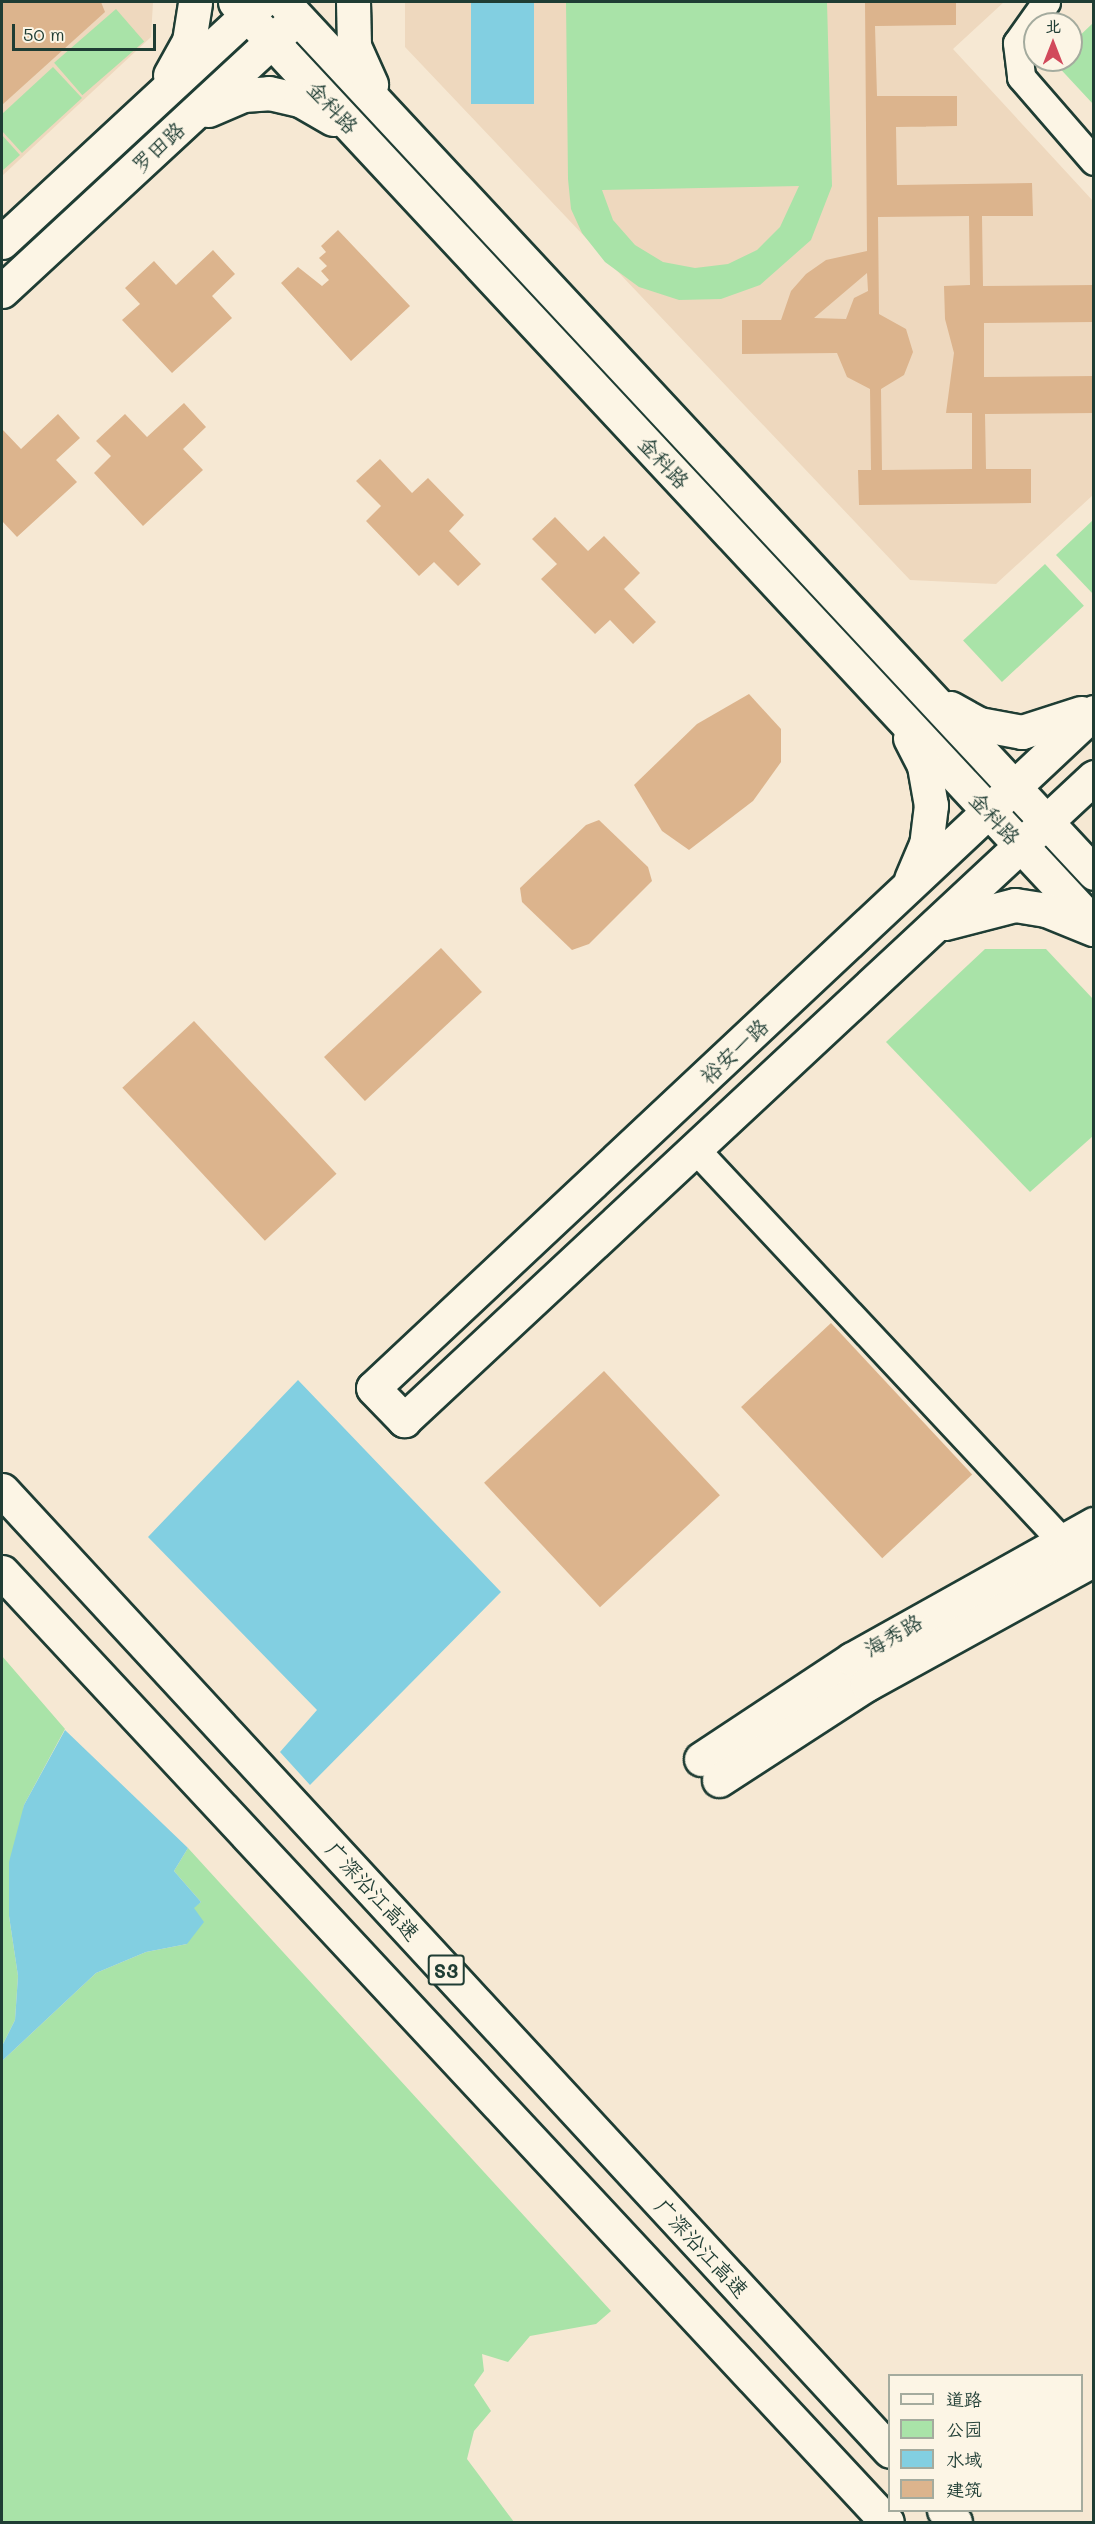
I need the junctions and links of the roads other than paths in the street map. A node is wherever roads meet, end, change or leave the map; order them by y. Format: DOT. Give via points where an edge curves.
graph roads {
  1 [pos="195,2"];
  2 [pos="353,2"];
  3 [pos="1046,2"];
  4 [pos="248,6"];
  5 [pos="299,7"];
  6 [pos="272,41"];
  7 [pos="151,104"];
  8 [pos="399,125"];
  9 [pos="179,128"];
  10 [pos="367,142"];
  11 [pos="1094,162"];
  12 [pos="2,242"];
  13 [pos="2,291"];
  14 [pos="923,691"];
  15 [pos="1094,706"];
  16 [pos="894,710"];
  17 [pos="1094,712"];
  18 [pos="1094,777"];
  19 [pos="1013,787"];
  20 [pos="988,812"];
  21 [pos="1045,822"];
  22 [pos="1020,845"];
  23 [pos="1094,873"];
  24 [pos="902,895"];
  25 [pos="1094,924"];
  26 [pos="932,928"];
  27 [pos="1094,929"];
  28 [pos="698,1151"];
  29 [pos="2,1490"];
  30 [pos="1094,1524"];
  31 [pos="1062,1541"];
  32 [pos="1094,1559"];
  33 [pos="2,1572"];
  34 [pos="888,2449"];
  35 [pos="887,2523"];
  1 -- 7 [label="main road" via="189,41"];
  2 -- 8 [label="main road" via="351,28 359,63"];
  3 -- 11 [label="street" via="1017,43 1021,77"];
  4 -- 6 [label="main road, 金科路"];
  4 -- 7 [label="main road, 罗田路"];
  5 -- 6 [label="main road, 罗田路"];
  5 -- 8 [label="main road, 金科路"];
  6 -- 9 [label="main road, 罗田路"];
  6 -- 10 [label="main road, 金科路"];
  7 -- 12 [label="main road, 罗田路"];
  8 -- 14 [label="main road, 金科路"];
  9 -- 10 [label="main road" via="227,100 269,93 319,109"];
  9 -- 13 [label="main road, 罗田路"];
  10 -- 16 [label="main road, 金科路"];
  14 -- 15 [label="main road" via="1000,731 1041,730"];
  14 -- 19 [label="main road, 金科路"];
  16 -- 20 [label="main road, 金科路"];
  16 -- 24 [label="main road" via="924,766 931,804 920,861"];
  17 -- 19 [label="main road, 裕安一路"];
  18 -- 21 [label="main road"];
  19 -- 20 [label="main road, 裕安一路"];
  19 -- 21 [label="main road, 金科路"];
  20 -- 22 [label="main road, 金科路"];
  20 -- 24 [label="main road, 裕安一路"];
  21 -- 22 [label="main road"];
  21 -- 23 [label="main road, 金科路"];
  22 -- 25 [label="main road, 金科路"];
  22 -- 26 [label="main road"];
  24 -- 28 [label="main road, 裕安一路" via="373,1388 404,1420"];
  26 -- 27 [label="main road" via="981,910 1015,905 1046,910"];
  26 -- 28 [label="main road"];
  28 -- 31 [label="street"];
  29 -- 34 [label="main road, 广深沿江高速 / S3"];
  30 -- 31 [label="main road, 海秀路"];
  31 -- 32 [label="main road, 海秀路" via="852,1659 710,1769"];
  33 -- 35 [label="main road, S3"];
}
